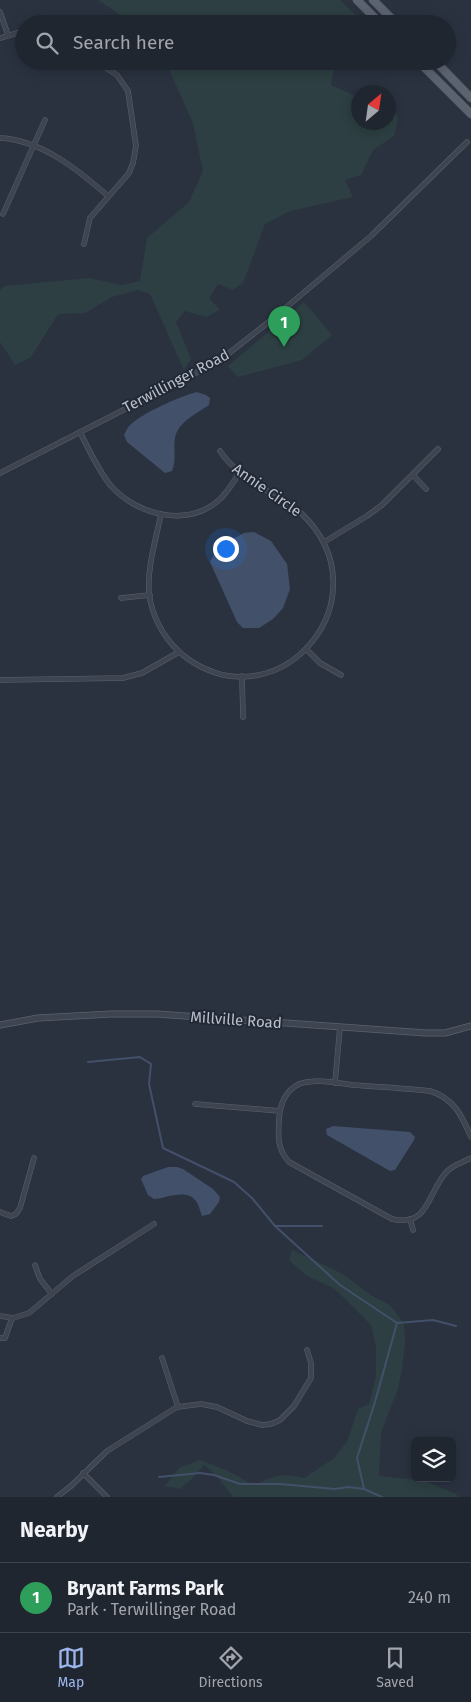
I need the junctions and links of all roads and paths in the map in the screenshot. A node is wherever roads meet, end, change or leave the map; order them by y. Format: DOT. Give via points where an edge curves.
graph roads {
  1 [pos="358,0"];
  2 [pos="373,0"];
  3 [pos="0,12"];
  4 [pos="372,15"];
  5 [pos="388,15"];
  6 [pos="15,33"];
  7 [pos="8,35"];
  8 [pos="0,38"];
  9 [pos="108,70"];
  10 [pos="427,70"];
  11 [pos="443,70"];
  12 [pos="471,98"];
  13 [pos="471,114"];
  14 [pos="45,120"];
  15 [pos="0,138"];
  16 [pos="467,142"];
  17 [pos="34,146"];
  18 [pos="108,196"];
  19 [pos="2,214"];
  20 [pos="84,244"];
  21 [pos="80,432"];
  22 [pos="438,449"];
  23 [pos="220,450"];
  24 [pos="240,472"];
  25 [pos="0,473"];
  26 [pos="413,475"];
  27 [pos="426,489"];
  28 [pos="161,514"];
  29 [pos="324,542"];
  30 [pos="150,595"];
  31 [pos="122,598"];
  32 [pos="307,650"];
  33 [pos="179,652"];
  34 [pos="341,675"];
  35 [pos="242,676"];
  36 [pos="0,680"];
  37 [pos="243,717"];
  38 [pos="0,1025"];
  39 [pos="471,1026"];
  40 [pos="340,1028"];
  41 [pos="335,1083"];
  42 [pos="196,1104"];
  43 [pos="280,1111"];
  44 [pos="471,1138"];
  45 [pos="34,1158"];
  46 [pos="471,1158"];
  47 [pos="0,1212"];
  48 [pos="410,1220"];
  49 [pos="154,1224"];
  50 [pos="413,1230"];
  51 [pos="36,1265"];
  52 [pos="52,1294"];
  53 [pos="0,1316"];
  54 [pos="12,1318"];
  55 [pos="0,1338"];
  56 [pos="306,1350"];
  57 [pos="162,1358"];
  58 [pos="178,1406"];
  59 [pos="83,1473"];
  60 [pos="57,1497"];
  61 [pos="108,1497"];
  1 -- 4 [label="main road"];
  2 -- 5 [label="main road"];
  3 -- 7 [label="street"];
  6 -- 7 [label="street"];
  7 -- 8 [label="street"];
  9 -- 18 [label="street" via="128,91 136,146 129,173"];
  10 -- 13 [label="main road"];
  11 -- 12 [label="main road"];
  14 -- 17 [label="street"];
  15 -- 17 [label="street"];
  16 -- 21 [label="street, Terwillinger Road" via="371,236 237,348"];
  17 -- 18 [label="street" via="74,168"];
  17 -- 19 [label="street"];
  18 -- 20 [label="street" via="90,218"];
  21 -- 25 [label="street, Terwillinger Road"];
  21 -- 28 [label="street" via="103,475 116,490 134,504"];
  22 -- 26 [label="street"];
  23 -- 24 [label="street, Annie Circle"];
  24 -- 28 [label="street" via="228,490 210,506 184,515"];
  24 -- 29 [label="street, Annie Circle" via="302,514"];
  26 -- 27 [label="street"];
  26 -- 29 [label="street" via="382,505"];
  28 -- 30 [label="street, Annie Circle" via="151,564"];
  29 -- 32 [label="street, Annie Circle" via="334,575 333,596 322,629"];
  30 -- 31 [label="street"];
  30 -- 33 [label="street, Annie Circle" via="160,626"];
  32 -- 34 [label="street" via="320,664"];
  32 -- 35 [label="street, Annie Circle" via="268,672"];
  33 -- 35 [label="street, Annie Circle" via="214,672"];
  33 -- 36 [label="street" via="142,673 123,678"];
  35 -- 37 [label="street"];
  38 -- 40 [label="street, Millville Road" via="38,1018 172,1014"];
  39 -- 40 [label="street, Millville Road" via="426,1034"];
  40 -- 41 [label="street"];
  41 -- 43 [label="street" via="298,1085 286,1095"];
  41 -- 44 [label="street" via="437,1093 459,1111"];
  42 -- 43 [label="street"];
  43 -- 48 [label="street" via="278,1142 289,1162 386,1217"];
  45 -- 47 [label="street" via="20,1208 11,1216"];
  46 -- 48 [label="street" via="447,1170 424,1210"];
  48 -- 50 [label="street"];
  49 -- 52 [label="street" via="73,1276"];
  51 -- 52 [label="street" via="40,1279"];
  52 -- 54 [label="street" via="29,1313"];
  53 -- 54 [label="street"];
  54 -- 55 [label="street" via="8,1335"];
  56 -- 58 [label="street" via="311,1363 311,1378 294,1406 276,1423 262,1426 206,1405"];
  57 -- 58 [label="street"];
  58 -- 59 [label="street" via="107,1451"];
  59 -- 60 [label="street"];
  59 -- 61 [label="street"];
}
